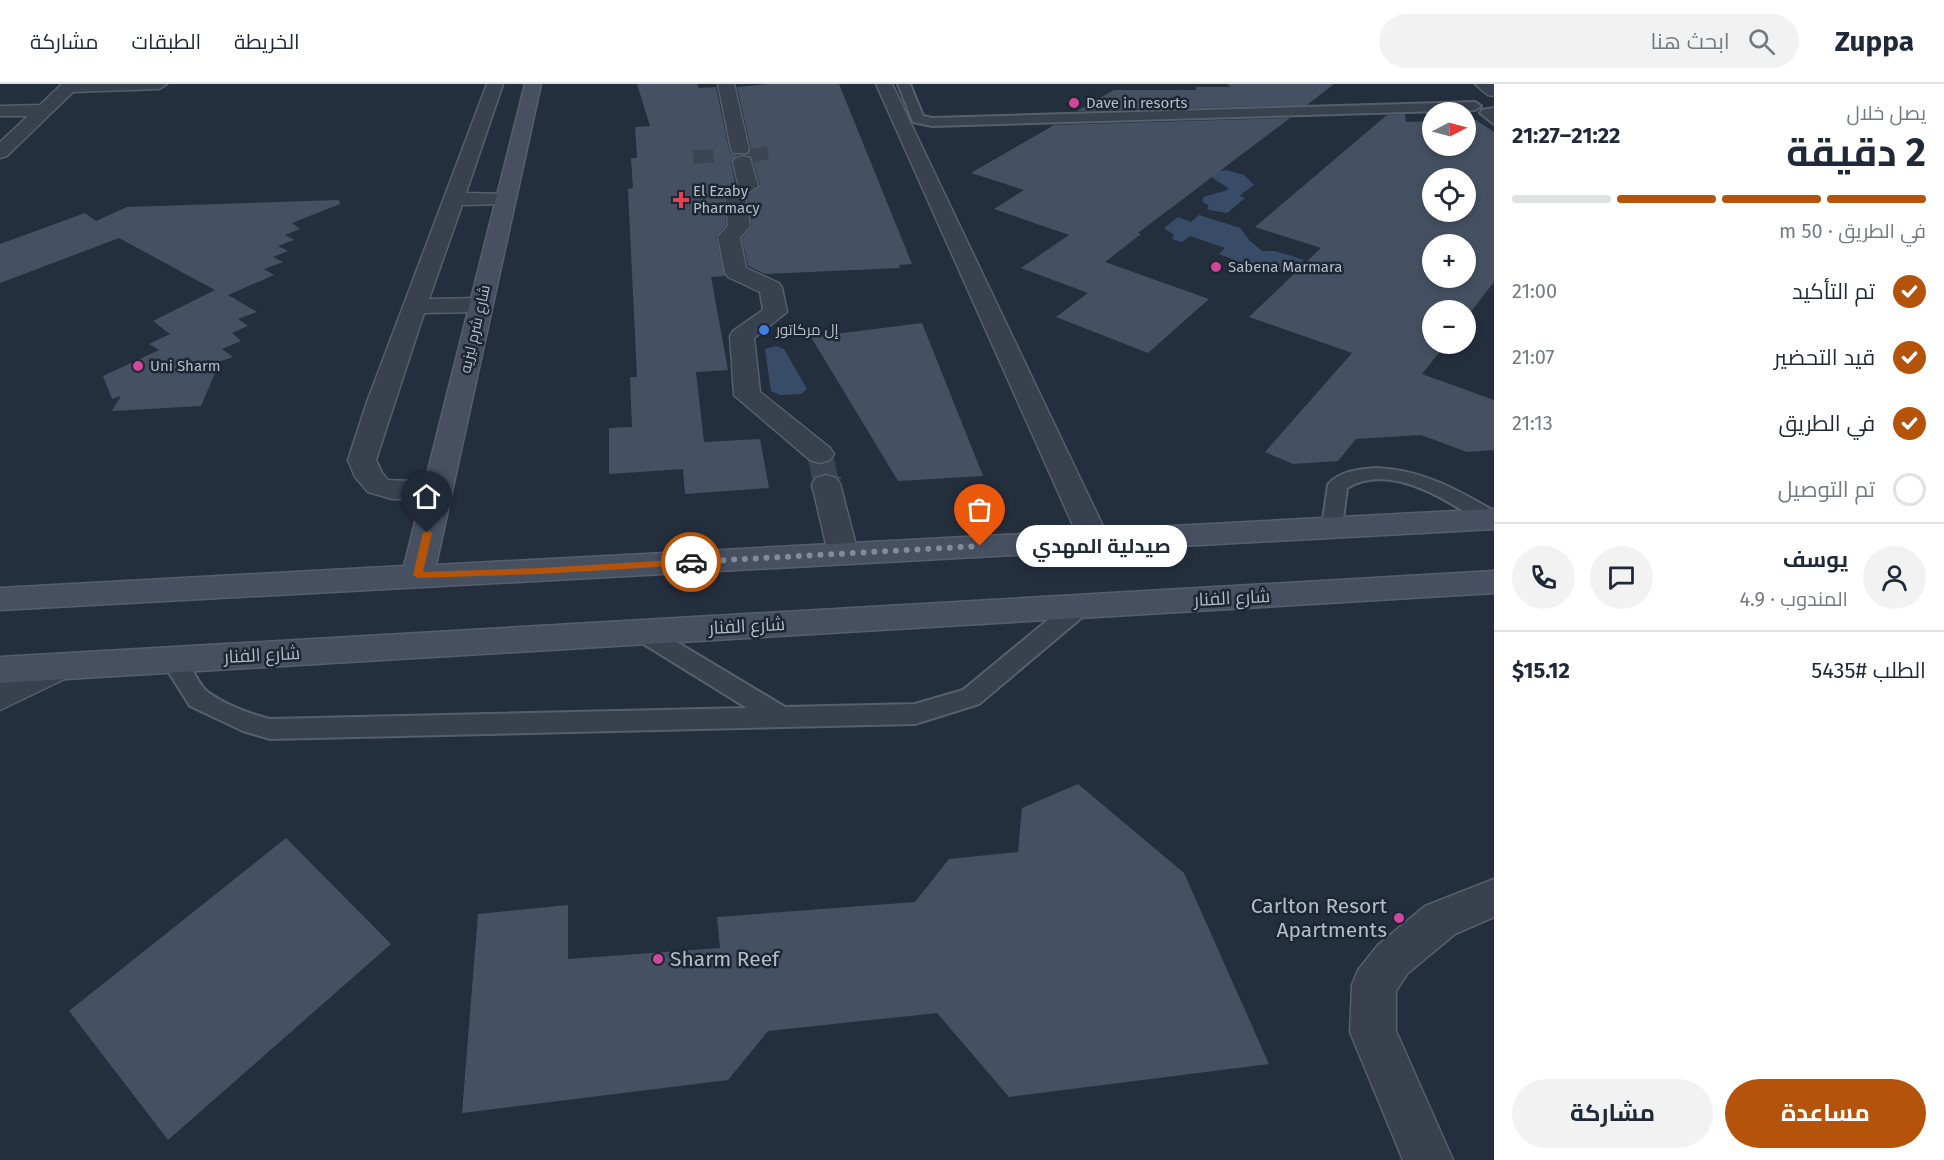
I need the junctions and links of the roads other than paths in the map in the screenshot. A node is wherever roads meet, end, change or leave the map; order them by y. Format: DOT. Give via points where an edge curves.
graph roads {
  1 [pos="159,84"];
  2 [pos="495,84"];
  3 [pos="533,84"];
  4 [pos="726,84"];
  5 [pos="884,84"];
  6 [pos="903,84"];
  7 [pos="1484,84"];
  8 [pos="70,85"];
  9 [pos="1494,91"];
  10 [pos="1422,108"];
  11 [pos="44,110"];
  12 [pos="0,111"];
  13 [pos="1494,112"];
  14 [pos="1494,120"];
  15 [pos="0,152"];
  16 [pos="506,198"];
  17 [pos="454,199"];
  18 [pos="480,305"];
  19 [pos="415,306"];
  20 [pos="820,454"];
  21 [pos="825,484"];
  22 [pos="436,491"];
  23 [pos="1493,519"];
  24 [pos="1332,527"];
  25 [pos="1095,541"];
  26 [pos="843,553"];
  27 [pos="418,575"];
  28 [pos="1494,582"];
  29 [pos="0,599"];
  30 [pos="1079,607"];
  31 [pos="642,632"];
  32 [pos="173,660"];
  33 [pos="59,667"];
  34 [pos="0,670"];
  35 [pos="0,696"];
  36 [pos="779,716"];
  37 [pos="1494,898"];
  38 [pos="1428,1160"];
  1 -- 8 [label="street"];
  2 -- 17 [label="street"];
  3 -- 16 [label="main road, شارع شرم ليزيه"];
  4 -- 20 [label="street" via="748,186 735,193 740,226 729,237 736,272 771,288 775,312 742,336 747,395"];
  5 -- 25 [label="street"];
  6 -- 10 [label="lane" via="917,119 932,122"];
  7 -- 9 [label="street"];
  8 -- 11 [label="street"];
  11 -- 12 [label="street"];
  11 -- 15 [label="street"];
  13 -- 14 [label="lane" via="1486,113"];
  16 -- 17 [label="street"];
  16 -- 18 [label="main road, شارع شرم ليزيه"];
  17 -- 19 [label="street"];
  18 -- 19 [label="street"];
  18 -- 22 [label="main road, شارع شرم ليزيه"];
  19 -- 22 [label="street" via="362,460 378,486"];
  21 -- 26 [label="street"];
  22 -- 27 [label="main road, شارع شرم ليزيه"];
  23 -- 24 [label="main road"];
  23 -- 24 [label="lane" via="1414,477 1359,475 1338,485"];
  24 -- 25 [label="main road"];
  25 -- 26 [label="main road"];
  26 -- 27 [label="main road"];
  27 -- 29 [label="main road"];
  28 -- 30 [label="main road, شارع الفنار"];
  30 -- 31 [label="main road, شارع الفنار"];
  30 -- 36 [label="lane" via="971,697 915,714"];
  31 -- 32 [label="main road, شارع الفنار"];
  31 -- 36 [label="lane"];
  32 -- 33 [label="main road, شارع الفنار"];
  32 -- 36 [label="lane" via="200,699 270,729"];
  33 -- 34 [label="main road, شارع الفنار"];
  33 -- 35 [label="street"];
  37 -- 38 [label="street" via="1440,920 1393,959 1374,985 1373,1032"];
}
